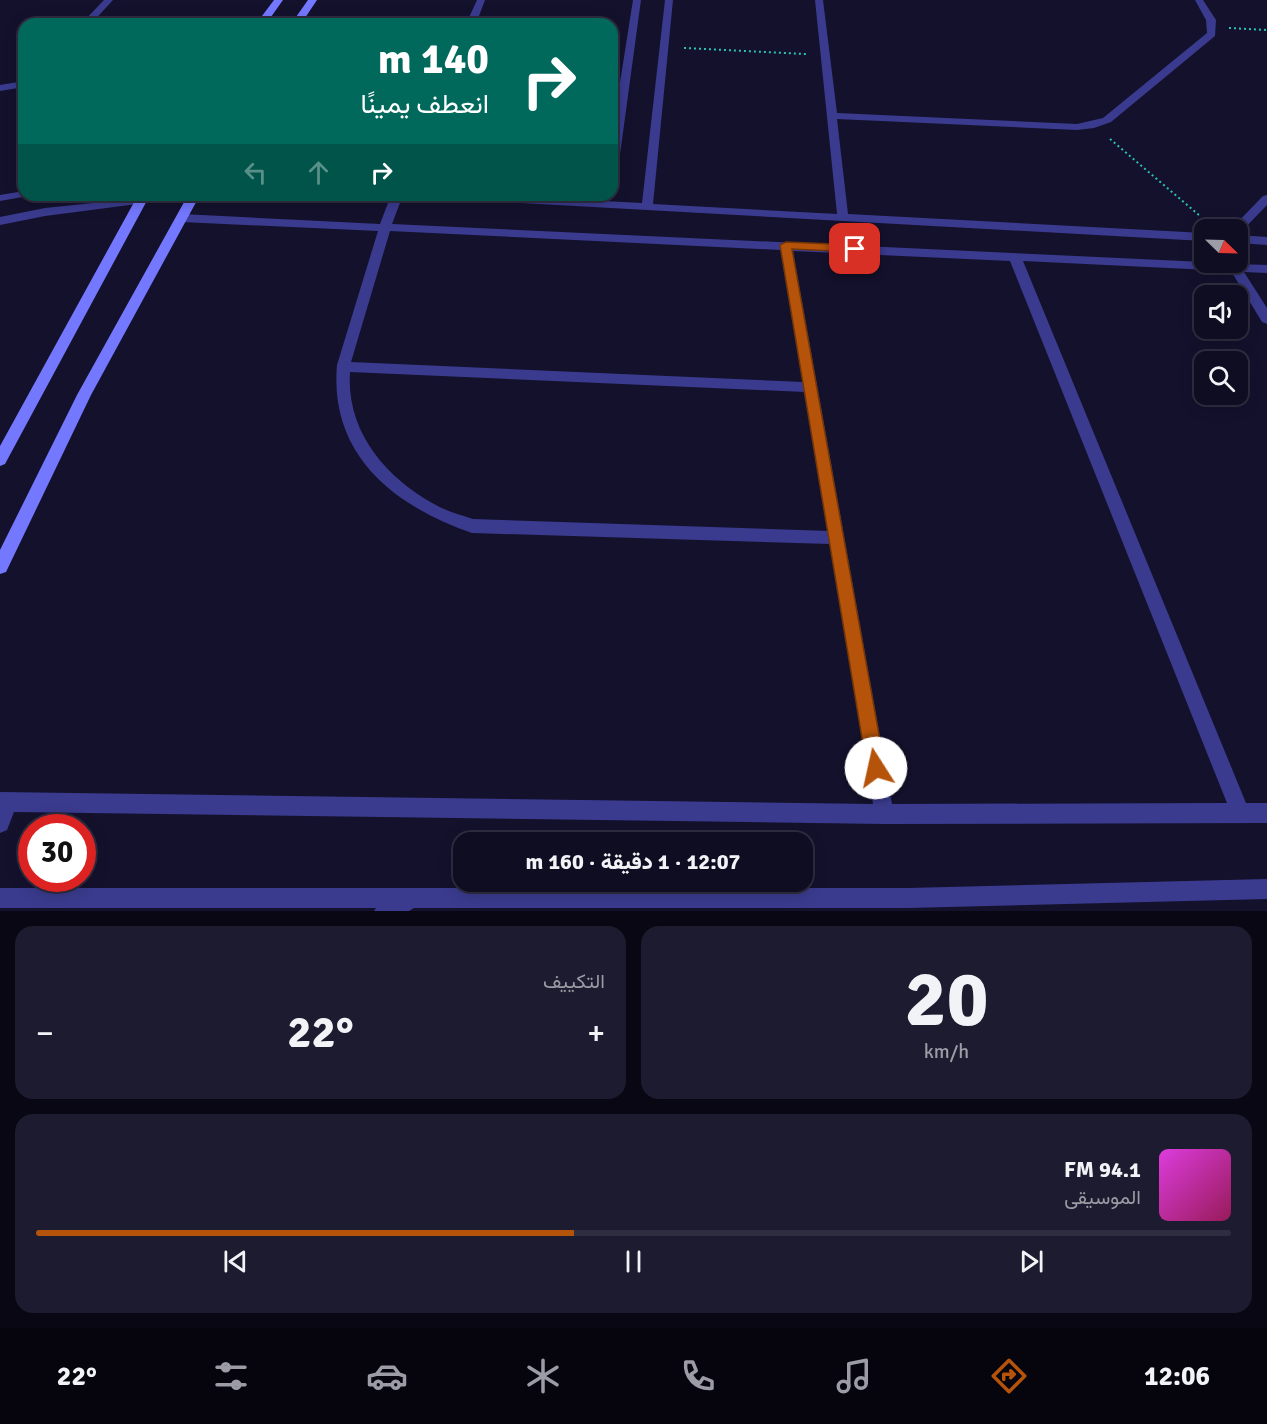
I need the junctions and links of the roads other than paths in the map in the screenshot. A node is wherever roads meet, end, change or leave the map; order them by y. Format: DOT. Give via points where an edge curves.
graph roads {
  1 [pos="109,0"];
  2 [pos="279,0"];
  3 [pos="313,0"];
  4 [pos="481,0"];
  5 [pos="637,0"];
  6 [pos="669,0"];
  7 [pos="819,0"];
  8 [pos="1199,0"];
  9 [pos="92,18"];
  10 [pos="266,18"];
  11 [pos="300,18"];
  12 [pos="474,18"];
  13 [pos="18,85"];
  14 [pos="0,88"];
  15 [pos="831,116"];
  16 [pos="618,128"];
  17 [pos="18,195"];
  18 [pos="0,198"];
  19 [pos="1267,198"];
  20 [pos="121,201"];
  21 [pos="140,201"];
  22 [pos="191,201"];
  23 [pos="394,201"];
  24 [pos="614,201"];
  25 [pos="647,207"];
  26 [pos="182,218"];
  27 [pos="843,218"];
  28 [pos="1247,219"];
  29 [pos="0,221"];
  30 [pos="384,226"];
  31 [pos="1194,236"];
  32 [pos="1248,240"];
  33 [pos="1267,241"];
  34 [pos="786,245"];
  35 [pos="1016,257"];
  36 [pos="1194,264"];
  37 [pos="1248,267"];
  38 [pos="1267,269"];
  39 [pos="1238,273"];
  40 [pos="1267,319"];
  41 [pos="344,367"];
  42 [pos="811,387"];
  43 [pos="0,460"];
  44 [pos="838,538"];
  45 [pos="0,567"];
  46 [pos="4,802"];
  47 [pos="1267,813"];
  48 [pos="884,814"];
  49 [pos="1241,814"];
  50 [pos="0,823"];
  51 [pos="1267,889"];
  52 [pos="0,898"];
  53 [pos="414,898"];
  54 [pos="909,904"];
  55 [pos="385,911"];
  1 -- 9 [label="street"];
  2 -- 10 [label="street"];
  3 -- 11 [label="street"];
  4 -- 12 [label="street"];
  5 -- 16 [label="street"];
  6 -- 25 [label="street"];
  7 -- 15 [label="street"];
  8 -- 15 [label="street" via="1214,26 1212,33 1107,120 1094,125"];
  13 -- 14 [label="street"];
  15 -- 27 [label="street"];
  17 -- 18 [label="street"];
  19 -- 28 [label="street"];
  20 -- 29 [label="street"];
  21 -- 43 [label="street"];
  22 -- 26 [label="street"];
  23 -- 30 [label="street"];
  24 -- 25 [label="street"];
  25 -- 27 [label="street"];
  26 -- 30 [label="street"];
  26 -- 45 [label="street" via="84,395"];
  27 -- 31 [label="street"];
  30 -- 34 [label="street"];
  30 -- 41 [label="street"];
  32 -- 33 [label="street"];
  34 -- 35 [label="street"];
  34 -- 42 [label="street"];
  35 -- 36 [label="street"];
  35 -- 49 [label="street"];
  37 -- 38 [label="street"];
  39 -- 40 [label="street"];
  41 -- 42 [label="street"];
  41 -- 44 [label="street" via="343,398 351,430 368,459 395,486 430,509 472,526"];
  42 -- 44 [label="street"];
  44 -- 48 [label="street"];
  46 -- 48 [label="street"];
  46 -- 50 [label="street"];
  47 -- 49 [label="street"];
  48 -- 49 [label="street"];
  51 -- 54 [label="street"];
  52 -- 53 [label="street"];
  53 -- 54 [label="street"];
  53 -- 55 [label="street"];
}
